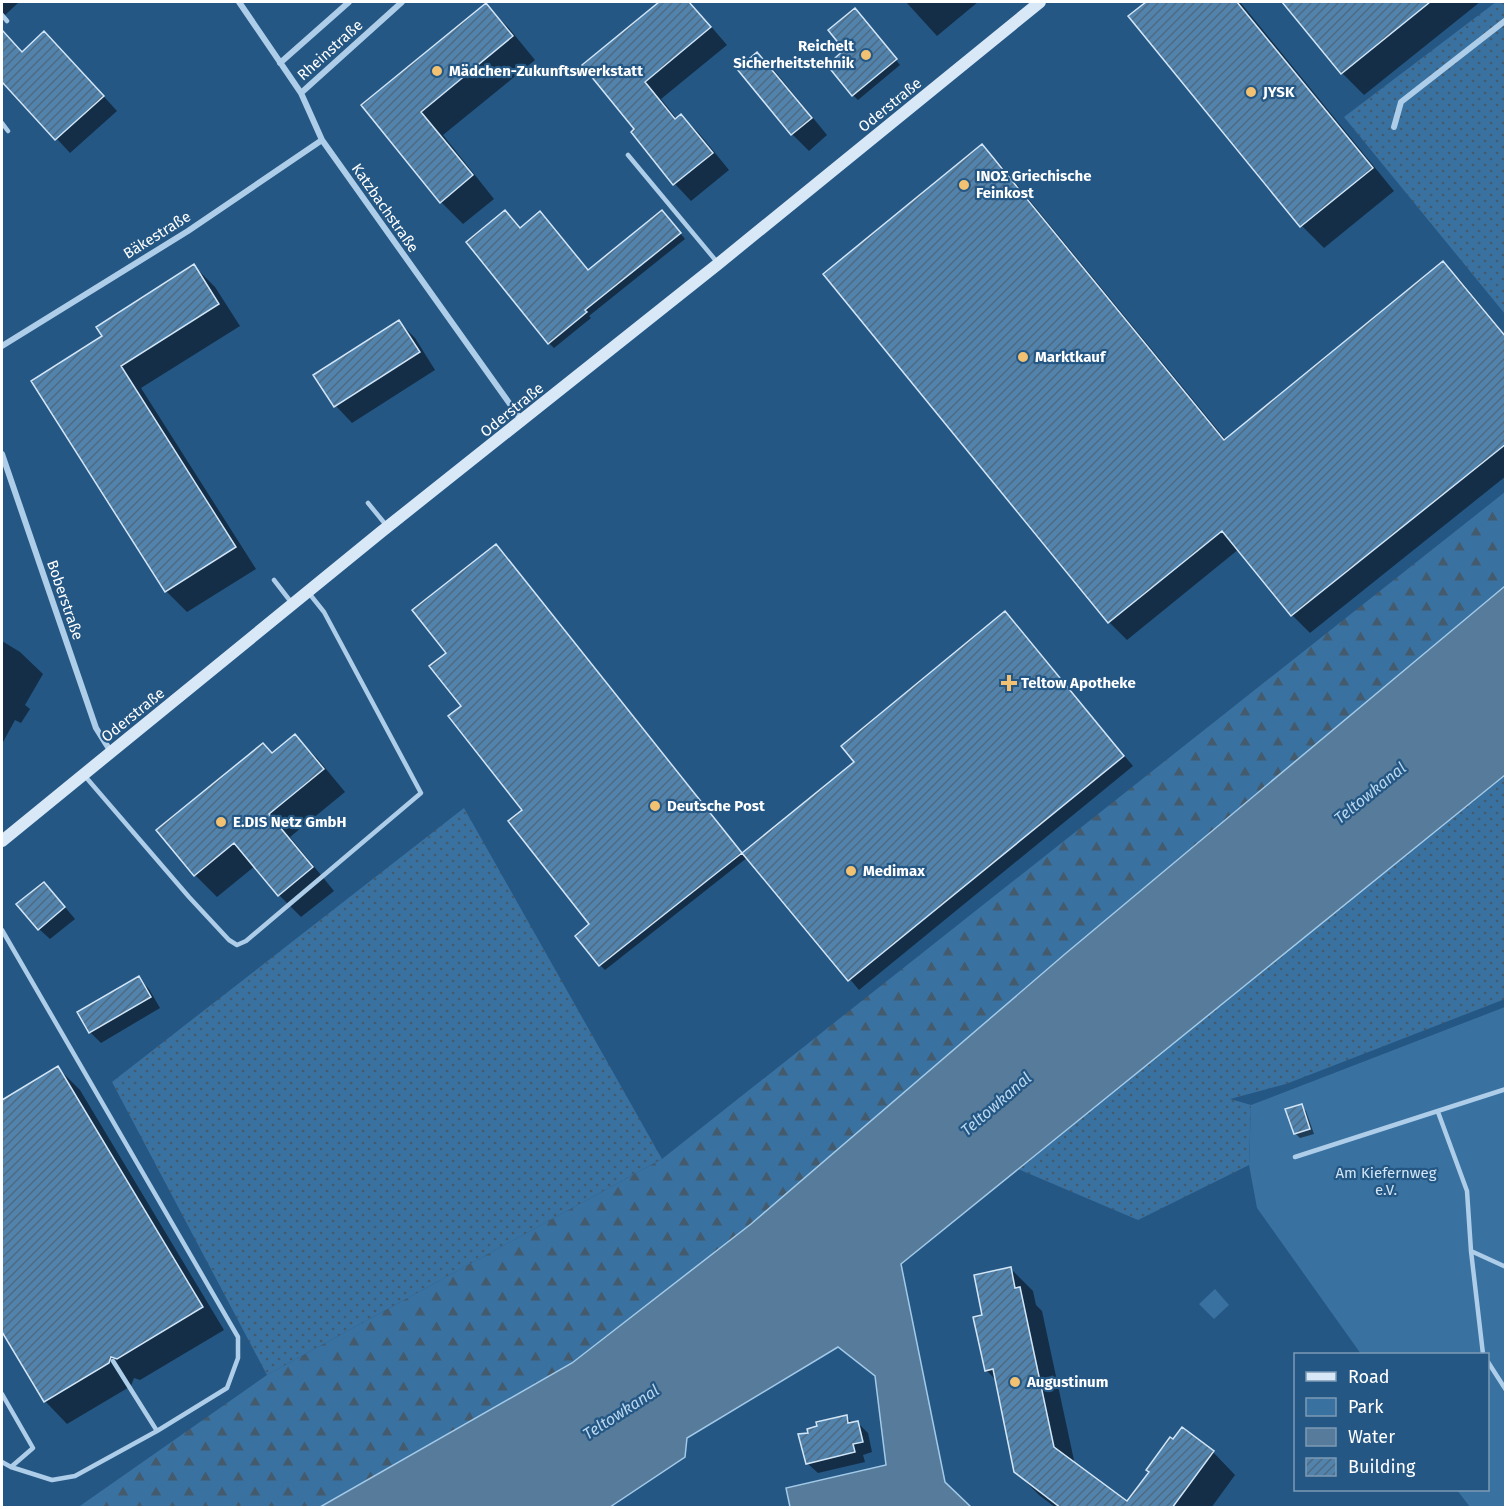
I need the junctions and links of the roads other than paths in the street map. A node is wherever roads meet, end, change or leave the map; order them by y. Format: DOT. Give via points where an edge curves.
graph roads {
  1 [pos="239,2"];
  2 [pos="350,2"];
  3 [pos="402,2"];
  4 [pos="1040,2"];
  5 [pos="2,15"];
  6 [pos="1506,20"];
  7 [pos="8,21"];
  8 [pos="280,63"];
  9 [pos="301,93"];
  10 [pos="2,123"];
  11 [pos="1394,127"];
  12 [pos="8,131"];
  13 [pos="322,140"];
  14 [pos="627,155"];
  15 [pos="718,264"];
  16 [pos="2,346"];
  17 [pos="522,421"];
  18 [pos="2,454"];
  19 [pos="368,503"];
  20 [pos="388,527"];
  21 [pos="274,580"];
  22 [pos="308,592"];
  23 [pos="293,604"];
  24 [pos="111,752"];
  25 [pos="84,775"];
  26 [pos="2,841"];
  27 [pos="2,930"];
  28 [pos="1506,1089"];
  29 [pos="1438,1112"];
  30 [pos="1294,1157"];
  31 [pos="1471,1251"];
  32 [pos="1506,1267"];
  33 [pos="1483,1353"];
  34 [pos="113,1361"];
  35 [pos="1489,1364"];
  36 [pos="1506,1390"];
  37 [pos="2,1394"];
  38 [pos="158,1431"];
  39 [pos="2,1462"];
  40 [pos="11,1467"];
  1 -- 8 [label="street, Katzbachstraße"];
  2 -- 8 [label="street, Rheinstraße"];
  3 -- 9 [label="street, Rheinstraße"];
  4 -- 15 [label="main road, Oderstraße"];
  5 -- 7 [label="lane"];
  6 -- 11 [label="street" via="1401,102"];
  8 -- 9 [label="street, Katzbachstraße"];
  9 -- 13 [label="street, Katzbachstraße"];
  10 -- 12 [label="lane"];
  13 -- 16 [label="street, Bäkestraße" via="188,231"];
  13 -- 17 [label="street, Katzbachstraße"];
  14 -- 15 [label="lane"];
  15 -- 17 [label="main road, Oderstraße"];
  17 -- 20 [label="main road, Oderstraße"];
  18 -- 24 [label="street, Boberstraße" via="96,728"];
  19 -- 20 [label="lane"];
  20 -- 22 [label="main road, Oderstraße"];
  21 -- 23 [label="lane"];
  22 -- 23 [label="main road, Oderstraße"];
  22 -- 25 [label="lane" via="324,612 421,793 246,941 237,945 229,940"];
  23 -- 24 [label="main road, Oderstraße"];
  24 -- 25 [label="main road, Oderstraße"];
  25 -- 26 [label="main road, Oderstraße"];
  27 -- 38 [label="lane" via="238,1337 238,1358 227,1388"];
  28 -- 29 [label="lane"];
  29 -- 30 [label="lane"];
  29 -- 31 [label="lane" via="1467,1191"];
  31 -- 32 [label="lane"];
  31 -- 33 [label="lane"];
  34 -- 38 [label="lane"];
  35 -- 36 [label="lane"];
  37 -- 40 [label="lane" via="33,1448"];
  38 -- 40 [label="lane" via="75,1476 52,1480"];
  39 -- 40 [label="lane"];
}
